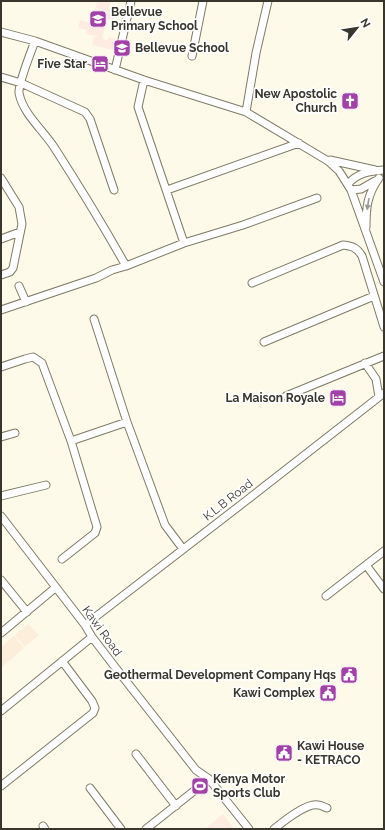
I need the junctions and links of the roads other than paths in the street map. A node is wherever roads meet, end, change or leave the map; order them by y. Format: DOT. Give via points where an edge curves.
graph roads {
  1 [pos="131,1"];
  2 [pos="204,1"];
  3 [pos="268,1"];
  4 [pos="1,32"];
  5 [pos="35,41"];
  6 [pos="192,56"];
  7 [pos="115,70"];
  8 [pos="1,77"];
  9 [pos="144,80"];
  10 [pos="21,83"];
  11 [pos="246,112"];
  12 [pos="299,143"];
  13 [pos="326,159"];
  14 [pos="375,170"];
  15 [pos="384,171"];
  16 [pos="1,178"];
  17 [pos="378,178"];
  18 [pos="350,187"];
  19 [pos="114,190"];
  20 [pos="167,190"];
  21 [pos="317,198"];
  22 [pos="20,232"];
  23 [pos="366,232"];
  24 [pos="1,239"];
  25 [pos="184,243"];
  26 [pos="126,266"];
  27 [pos="1,275"];
  28 [pos="252,282"];
  29 [pos="384,282"];
  30 [pos="19,286"];
  31 [pos="374,296"];
  32 [pos="26,302"];
  33 [pos="1,310"];
  34 [pos="94,319"];
  35 [pos="384,327"];
  36 [pos="264,342"];
  37 [pos="384,356"];
  38 [pos="366,363"];
  39 [pos="1,367"];
  40 [pos="382,395"];
  41 [pos="286,396"];
  42 [pos="127,422"];
  43 [pos="15,433"];
  44 [pos="1,437"];
  45 [pos="71,441"];
  46 [pos="46,485"];
  47 [pos="1,496"];
  48 [pos="1,516"];
  49 [pos="183,549"];
  50 [pos="384,551"];
  51 [pos="62,559"];
  52 [pos="366,565"];
  53 [pos="1,580"];
  54 [pos="55,588"];
  55 [pos="384,588"];
  56 [pos="326,596"];
  57 [pos="26,612"];
  58 [pos="85,624"];
  59 [pos="1,634"];
  60 [pos="92,637"];
  61 [pos="62,661"];
  62 [pos="1,711"];
  63 [pos="136,754"];
  64 [pos="209,778"];
  65 [pos="1,786"];
  66 [pos="90,788"];
  67 [pos="176,806"];
  68 [pos="327,808"];
  69 [pos="121,829"];
  70 [pos="146,829"];
  71 [pos="249,829"];
  72 [pos="274,829"];
  1 -- 7 [label="street"];
  2 -- 6 [label="street"];
  3 -- 11 [label="street"];
  4 -- 5 [label="street"];
  5 -- 7 [label="street"];
  5 -- 10 [label="street"];
  7 -- 9 [label="street"];
  8 -- 10 [label="street"];
  9 -- 11 [label="street"];
  9 -- 20 [label="street" via="138,107"];
  10 -- 19 [label="street" via="85,112 90,119"];
  10 -- 26 [label="street" via="19,91 26,110 52,144"];
  11 -- 12 [label="street"];
  12 -- 13 [label="street"];
  12 -- 20 [label="street"];
  13 -- 14 [label="street"];
  13 -- 18 [label="street" via="339,171"];
  14 -- 15 [label="street"];
  14 -- 18 [label="street" via="352,179"];
  15 -- 17 [label="street"];
  16 -- 22 [label="street" via="19,207 22,224"];
  17 -- 18 [label="street" via="361,189"];
  17 -- 23 [label="street, one-way" via="368,199"];
  18 -- 23 [label="street"];
  20 -- 25 [label="street"];
  21 -- 25 [label="street"];
  22 -- 24 [label="street"];
  22 -- 27 [label="street" via="13,268"];
  23 -- 29 [label="street"];
  25 -- 26 [label="street"];
  26 -- 32 [label="street"];
  28 -- 31 [label="street" via="343,245 352,246 359,250 362,256"];
  30 -- 32 [label="street"];
  31 -- 35 [label="street"];
  31 -- 36 [label="street"];
  32 -- 33 [label="street"];
  34 -- 42 [label="street"];
  37 -- 38 [label="street"];
  38 -- 40 [label="street"];
  38 -- 41 [label="street"];
  39 -- 45 [label="street" via="33,357 42,363"];
  40 -- 49 [label="street, K.L.B Road"];
  42 -- 45 [label="street"];
  42 -- 49 [label="street" via="165,526"];
  43 -- 44 [label="street"];
  45 -- 51 [label="street" via="97,527 95,533"];
  46 -- 47 [label="street"];
  48 -- 54 [label="street, Kawi Road"];
  49 -- 58 [label="street, K.L.B Road"];
  50 -- 52 [label="street"];
  52 -- 55 [label="street"];
  52 -- 56 [label="street"];
  53 -- 57 [label="street"];
  54 -- 57 [label="street"];
  54 -- 58 [label="street, Kawi Road"];
  57 -- 59 [label="street"];
  58 -- 60 [label="street, Kawi Road"];
  60 -- 61 [label="street"];
  60 -- 64 [label="street, Kawi Road" via="196,770"];
  61 -- 62 [label="street"];
  61 -- 65 [label="street" via="92,701 94,713"];
  63 -- 67 [label="street"];
  64 -- 67 [label="street"];
  64 -- 71 [label="street, Kawi Road"];
  66 -- 69 [label="street"];
  67 -- 70 [label="street"];
  68 -- 72 [label="street" via="317,805 304,809"];
}
